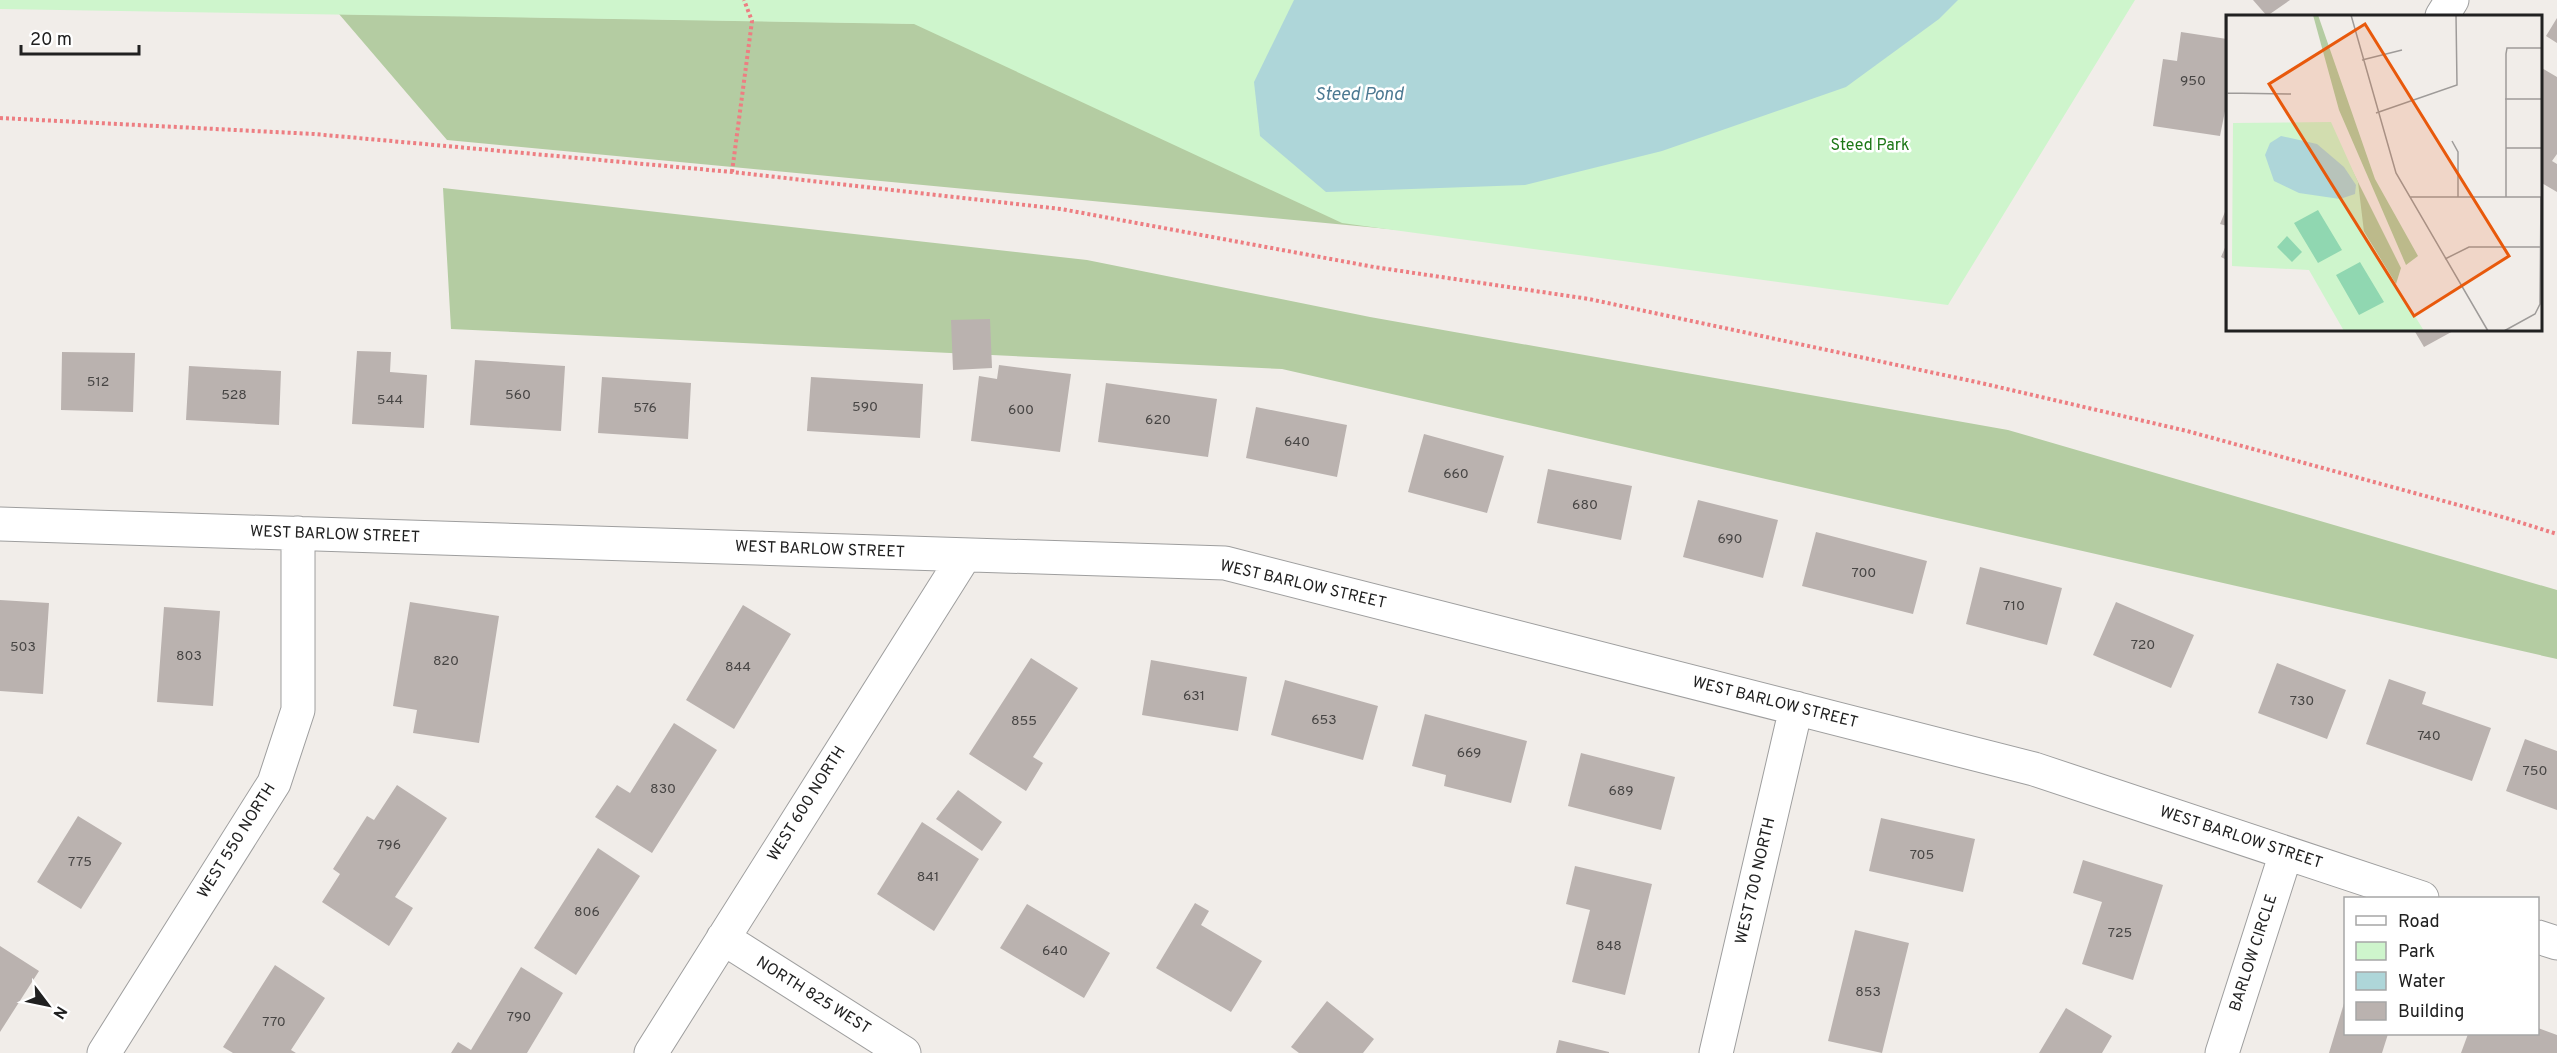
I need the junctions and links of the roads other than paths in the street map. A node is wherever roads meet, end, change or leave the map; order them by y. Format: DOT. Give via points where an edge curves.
graph roads {
  1 [pos="2452,0"];
  2 [pos="2443,15"];
  3 [pos="0,524"];
  4 [pos="298,534"];
  5 [pos="965,555"];
  6 [pos="1796,708"];
  7 [pos="2286,853"];
  8 [pos="2419,897"];
  9 [pos="2539,937"];
  10 [pos="723,938"];
  11 [pos="2557,943"];
  12 [pos="104,1053"];
  13 [pos="651,1053"];
  14 [pos="904,1053"];
  15 [pos="1716,1053"];
  16 [pos="2222,1053"];
  1 -- 2 [label="street"];
  3 -- 4 [label="street, WEST BARLOW STREET"];
  4 -- 5 [label="street, WEST BARLOW STREET"];
  4 -- 12 [label="street, WEST 550 NORTH" via="298,710 274,783"];
  5 -- 6 [label="street, WEST BARLOW STREET" via="1225,563"];
  5 -- 10 [label="street, WEST 600 NORTH"];
  6 -- 7 [label="street, WEST BARLOW STREET" via="2034,769"];
  6 -- 15 [label="street, WEST 700 NORTH"];
  7 -- 8 [label="street, WEST BARLOW STREET"];
  7 -- 16 [label="street, BARLOW CIRCLE"];
  9 -- 11 [label="street"];
  10 -- 13 [label="street, WEST 600 NORTH"];
  10 -- 14 [label="street, NORTH 825 WEST"];
}
